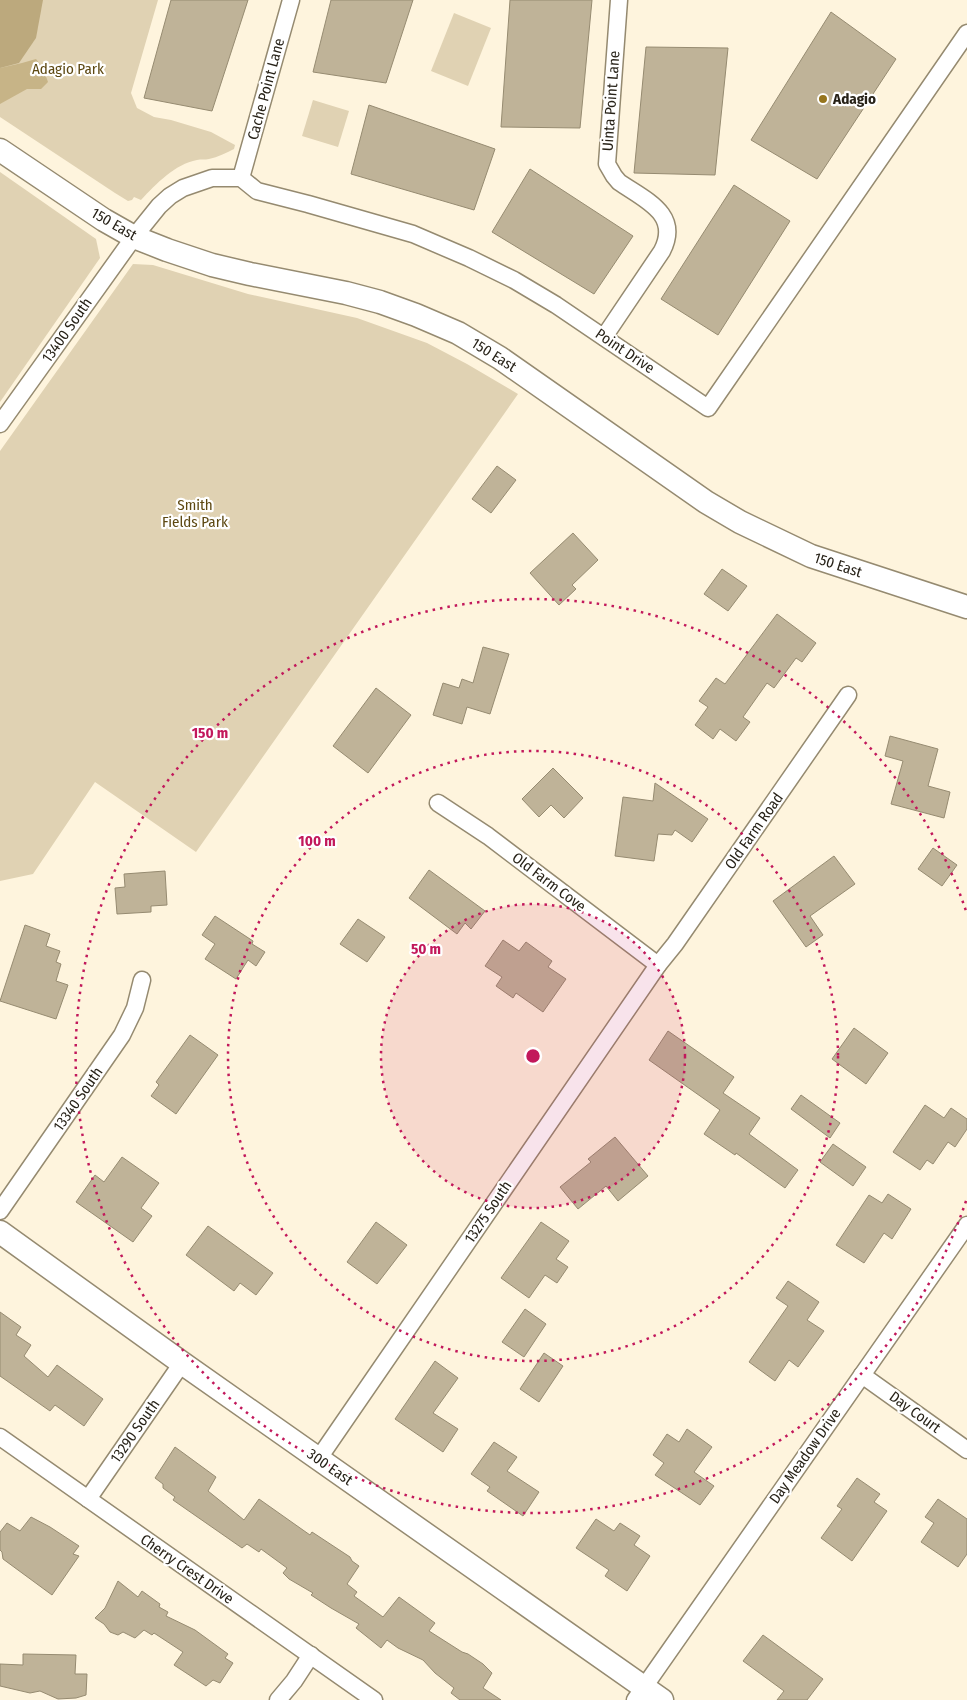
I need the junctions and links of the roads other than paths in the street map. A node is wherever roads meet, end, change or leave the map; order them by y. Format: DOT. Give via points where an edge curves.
graph roads {
  1 [pos="291,0"];
  2 [pos="619,0"];
  3 [pos="967,33"];
  4 [pos="0,150"];
  5 [pos="241,178"];
  6 [pos="134,237"];
  7 [pos="604,337"];
  8 [pos="0,424"];
  9 [pos="967,607"];
  10 [pos="848,695"];
  11 [pos="438,802"];
  12 [pos="658,965"];
  13 [pos="142,980"];
  14 [pos="0,1211"];
  15 [pos="967,1225"];
  16 [pos="0,1232"];
  17 [pos="182,1363"];
  18 [pos="862,1375"];
  19 [pos="0,1437"];
  20 [pos="967,1450"];
  21 [pos="319,1458"];
  22 [pos="88,1499"];
  23 [pos="310,1655"];
  24 [pos="639,1694"];
  25 [pos="278,1700"];
  26 [pos="374,1700"];
  27 [pos="662,1700"];
  1 -- 5 [label="street, Cache Point Lane"];
  2 -- 7 [label="street, Uinta Point Lane" via="607,164 619,182 660,212 666,219 668,235 662,252"];
  3 -- 7 [label="street, Point Drive" via="708,408"];
  4 -- 6 [label="street, 150 East"];
  5 -- 6 [label="street" via="212,178 183,188 159,206"];
  5 -- 7 [label="street, Point Drive" via="257,191 414,234 469,258 514,280"];
  6 -- 8 [label="street, 13400 South"];
  6 -- 9 [label="street, 150 East" via="212,265 380,302 458,333 500,358 706,502 740,522 811,556"];
  10 -- 12 [label="street, Old Farm Road"];
  11 -- 12 [label="street, Old Farm Cove"];
  12 -- 21 [label="street, 13275 South"];
  13 -- 14 [label="street, 13340 South" via="135,1008 122,1035"];
  15 -- 18 [label="street, Day Meadow Drive"];
  16 -- 17 [label="street, 300 East"];
  17 -- 21 [label="street, 300 East"];
  17 -- 22 [label="street, 13290 South"];
  18 -- 20 [label="street, Day Court"];
  18 -- 24 [label="street, Day Meadow Drive"];
  19 -- 22 [label="street, Cherry Crest Drive"];
  21 -- 24 [label="street, 300 East"];
  22 -- 23 [label="street, Cherry Crest Drive"];
  23 -- 25 [label="street"];
  23 -- 26 [label="street, Cherry Crest Drive"];
  24 -- 27 [label="street, 300 East"];
}
